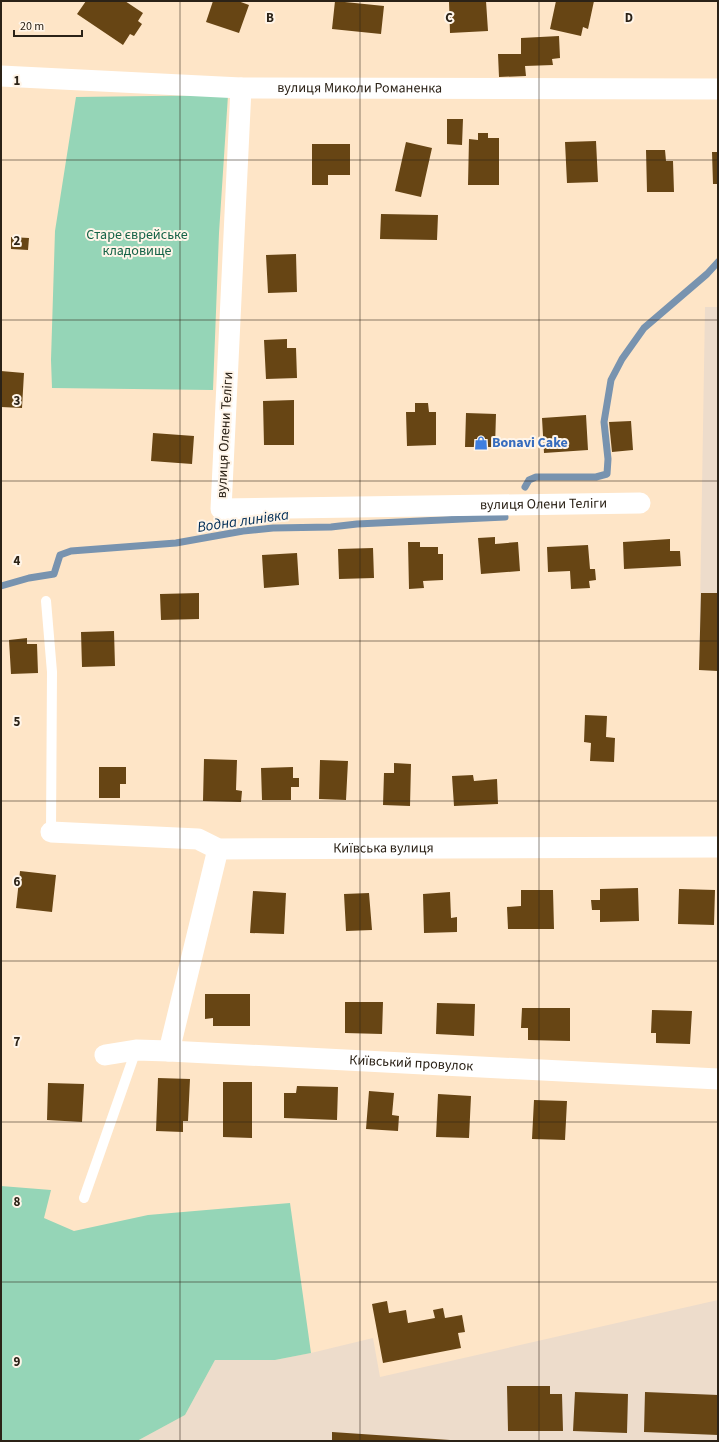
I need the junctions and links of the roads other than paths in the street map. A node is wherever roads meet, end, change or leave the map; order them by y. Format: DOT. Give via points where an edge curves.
graph roads {
  1 [pos="1,76"];
  2 [pos="241,88"];
  3 [pos="718,89"];
  4 [pos="640,503"];
  5 [pos="46,601"];
  6 [pos="50,832"];
  7 [pos="718,847"];
  8 [pos="218,849"];
  9 [pos="136,1050"];
  10 [pos="169,1051"];
  11 [pos="105,1055"];
  12 [pos="718,1079"];
  13 [pos="84,1198"];
  1 -- 2 [label="street, вулиця Миколи Романенка"];
  2 -- 3 [label="street, вулиця Миколи Романенка"];
  2 -- 4 [label="street, вулиця Олени Теліги" via="221,509"];
  5 -- 6 [label="lane" via="52,672"];
  6 -- 8 [label="street, Київська вулиця" via="198,839"];
  7 -- 8 [label="street, Київська вулиця"];
  8 -- 10 [label="street"];
  9 -- 10 [label="street, Київський провулок"];
  9 -- 11 [label="street, Київський провулок"];
  9 -- 13 [label="lane"];
  10 -- 12 [label="street, Київський провулок"];
}
